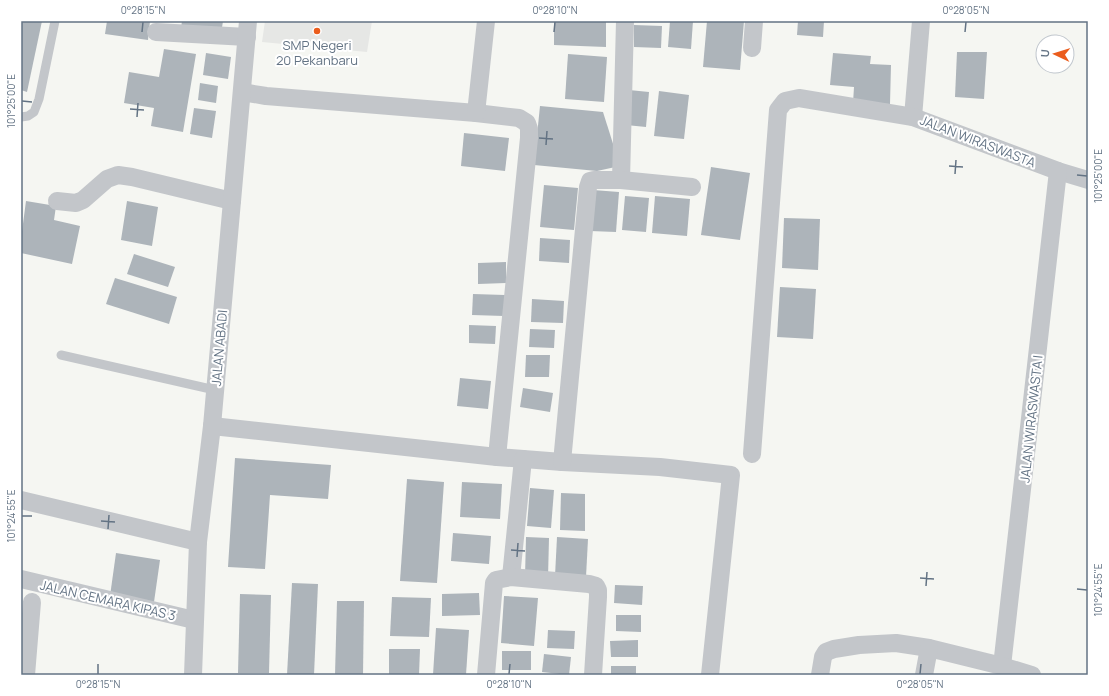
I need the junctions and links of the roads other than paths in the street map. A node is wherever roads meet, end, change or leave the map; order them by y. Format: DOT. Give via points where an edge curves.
graph roads {
  1 [pos="55,21"];
  2 [pos="486,21"];
  3 [pos="625,21"];
  4 [pos="754,21"];
  5 [pos="921,21"];
  6 [pos="247,29"];
  7 [pos="156,32"];
  8 [pos="752,48"];
  9 [pos="242,92"];
  10 [pos="476,113"];
  11 [pos="21,117"];
  12 [pos="913,117"];
  13 [pos="1058,171"];
  14 [pos="621,180"];
  15 [pos="1088,180"];
  16 [pos="692,187"];
  17 [pos="57,201"];
  18 [pos="232,201"];
  19 [pos="61,355"];
  20 [pos="215,390"];
  21 [pos="212,426"];
  22 [pos="752,454"];
  23 [pos="497,457"];
  24 [pos="523,459"];
  25 [pos="562,462"];
  26 [pos="21,500"];
  27 [pos="198,542"];
  28 [pos="510,577"];
  29 [pos="21,579"];
  30 [pos="32,602"];
  31 [pos="194,620"];
  32 [pos="25,641"];
  33 [pos="929,648"];
  34 [pos="1002,666"];
  35 [pos="26,675"];
  36 [pos="193,675"];
  37 [pos="486,675"];
  38 [pos="593,675"];
  39 [pos="710,675"];
  40 [pos="820,675"];
  41 [pos="924,675"];
  42 [pos="1032,675"];
  1 -- 11 [label="lane" via="39,99 34,112"];
  2 -- 10 [label="street"];
  3 -- 14 [label="street"];
  4 -- 8 [label="street"];
  5 -- 12 [label="street, JALAN WIRASWASTA"];
  6 -- 7 [label="street"];
  6 -- 9 [label="street, JALAN ABADI"];
  9 -- 10 [label="street"];
  9 -- 18 [label="street, JALAN ABADI"];
  10 -- 23 [label="street" via="519,118 527,123 529,129"];
  12 -- 13 [label="street, JALAN WIRASWASTA"];
  12 -- 22 [label="street" via="799,98 785,101 778,110"];
  13 -- 15 [label="street, JALAN WIRASWASTA"];
  13 -- 34 [label="street, JALAN WIRASWASTA I"];
  14 -- 16 [label="street"];
  14 -- 25 [label="street" via="594,180 590,181 588,187"];
  17 -- 18 [label="street" via="76,203 107,179 118,175"];
  18 -- 20 [label="street, JALAN ABADI"];
  19 -- 20 [label="lane"];
  20 -- 21 [label="street, JALAN ABADI"];
  21 -- 23 [label="street"];
  21 -- 27 [label="street, JALAN ABADI"];
  23 -- 24 [label="street"];
  24 -- 25 [label="street"];
  24 -- 28 [label="street"];
  25 -- 39 [label="street" via="660,467 731,475"];
  26 -- 27 [label="street"];
  27 -- 31 [label="street, JALAN ABADI"];
  28 -- 37 [label="street" via="496,580 494,583"];
  28 -- 38 [label="street" via="596,586 598,597"];
  29 -- 31 [label="street, JALAN CEMARA KIPAS 3"];
  30 -- 32 [label="street"];
  31 -- 36 [label="street, JALAN ABADI"];
  32 -- 35 [label="street"];
  33 -- 34 [label="street"];
  33 -- 40 [label="street" via="879,644 834,649 823,656"];
  33 -- 41 [label="street"];
  34 -- 42 [label="street"];
}
